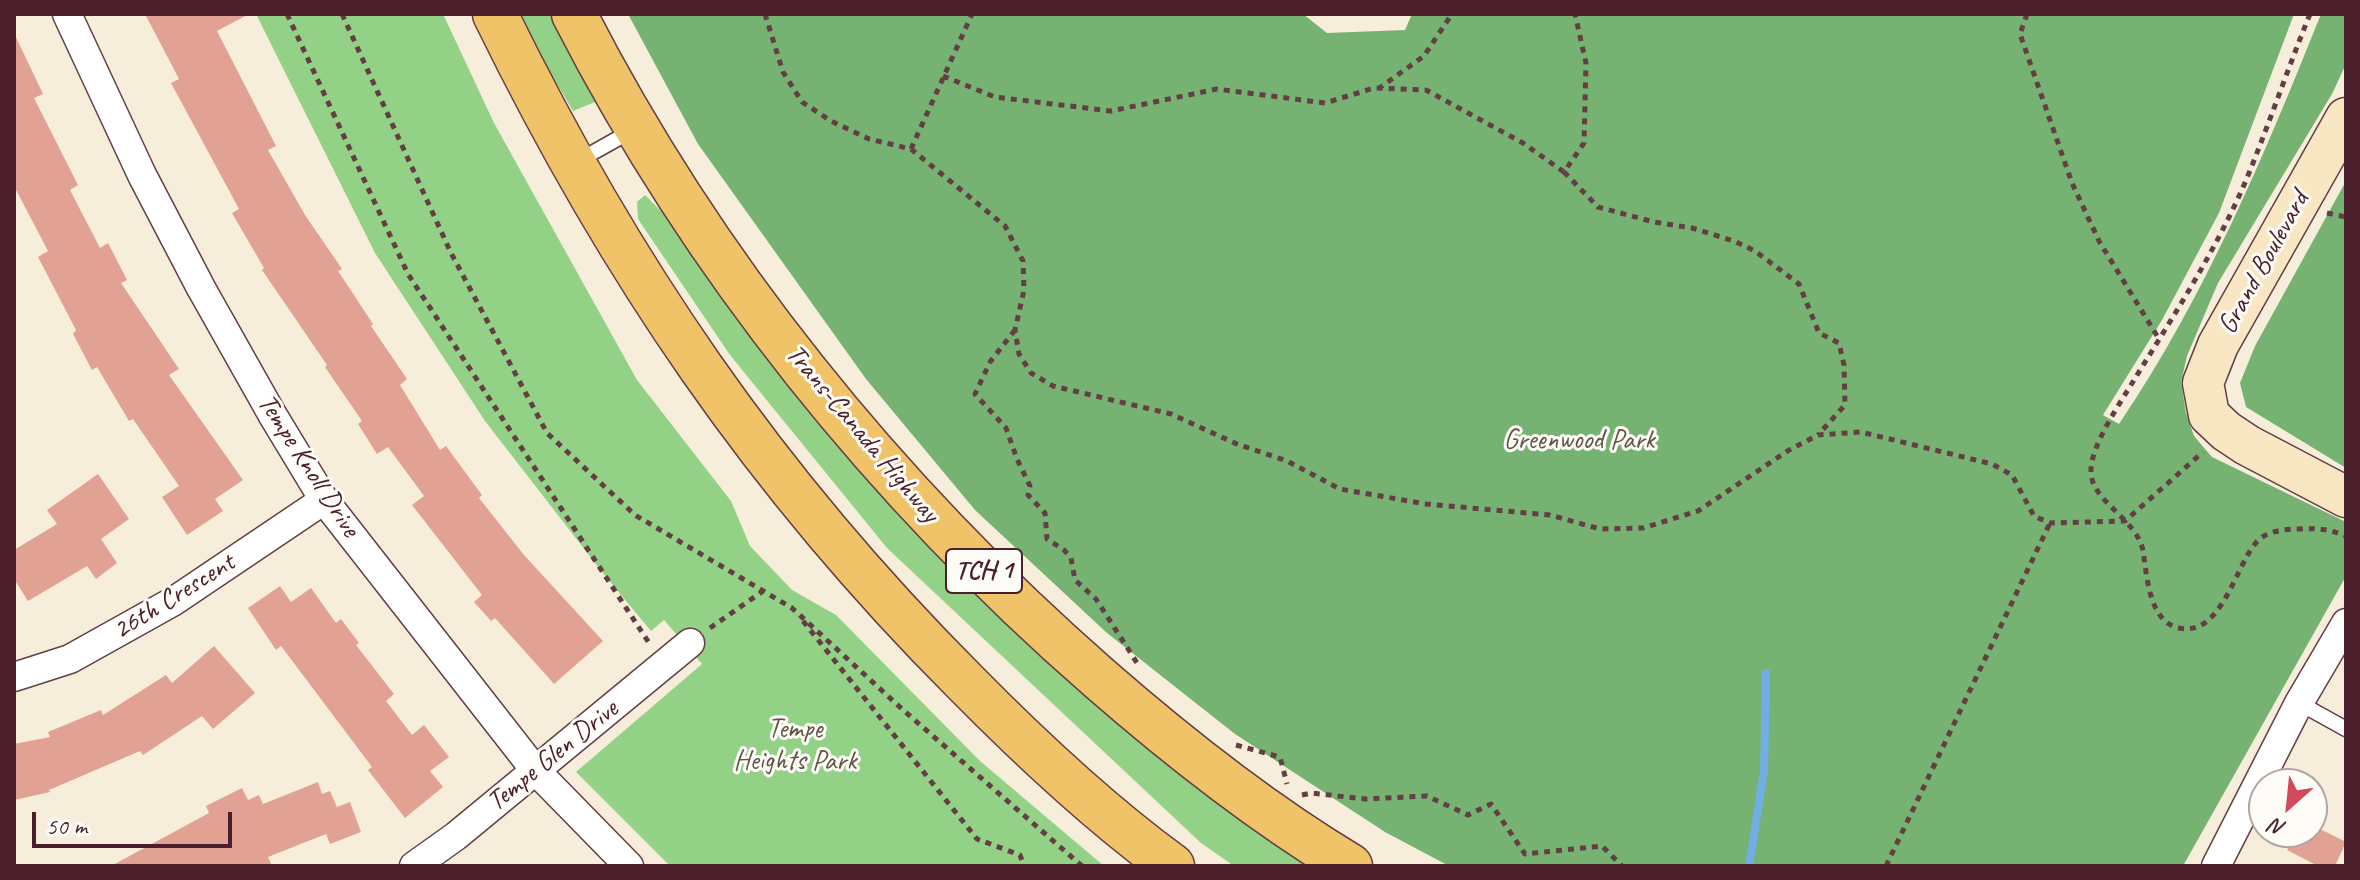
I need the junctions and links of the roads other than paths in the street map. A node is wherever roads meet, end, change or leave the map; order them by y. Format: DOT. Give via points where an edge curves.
graph roads {
  1 [pos="67,14"];
  2 [pos="493,14"];
  3 [pos="574,14"];
  4 [pos="2346,118"];
  5 [pos="637,128"];
  6 [pos="573,164"];
  7 [pos="2346,497"];
  8 [pos="324,500"];
  9 [pos="2346,623"];
  10 [pos="690,643"];
  11 [pos="14,677"];
  12 [pos="2299,703"];
  13 [pos="2346,729"];
  14 [pos="535,770"];
  15 [pos="414,866"];
  16 [pos="629,866"];
  17 [pos="1172,866"];
  18 [pos="1350,866"];
  19 [pos="2216,866"];
  1 -- 8 [label="street, Tempe Knoll Drive" via="201,288"];
  2 -- 6 [label="highway"];
  3 -- 5 [label="highway, Trans-Canada Highway / TCH 1"];
  4 -- 7 [label="street, Grand Boulevard" via="2218,345 2203,383 2217,423 2247,445"];
  5 -- 6 [label="lane"];
  5 -- 18 [label="highway, Trans-Canada Highway / TCH 1" via="790,350 932,517 1060,645 1141,715 1220,779"];
  6 -- 17 [label="highway" via="689,353 851,563 995,713"];
  8 -- 11 [label="street, 26th Crescent" via="174,601 70,659"];
  8 -- 14 [label="street, Tempe Knoll Drive"];
  9 -- 12 [label="street"];
  10 -- 14 [label="street, Tempe Glen Drive"];
  12 -- 13 [label="lane"];
  12 -- 19 [label="street"];
  14 -- 15 [label="street, Tempe Glen Drive"];
  14 -- 16 [label="street, Tempe Knoll Drive"];
}
